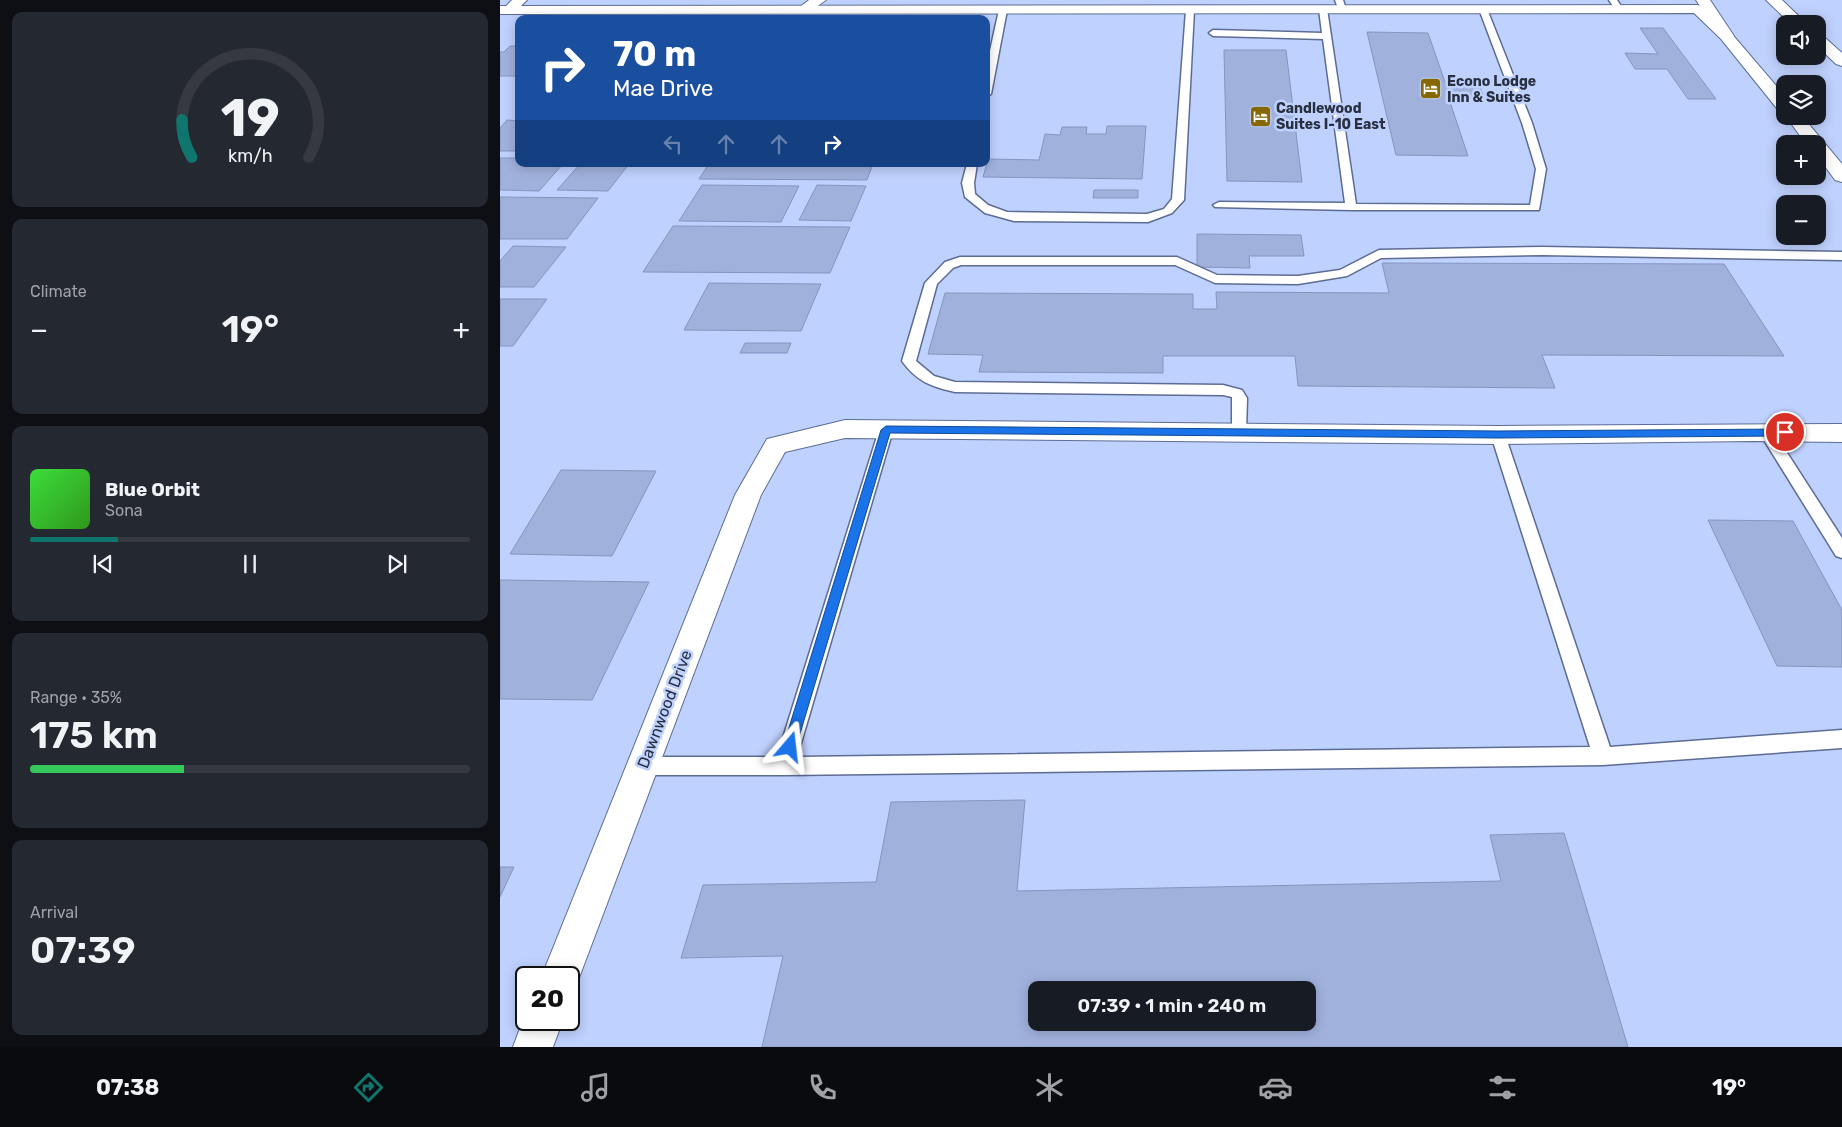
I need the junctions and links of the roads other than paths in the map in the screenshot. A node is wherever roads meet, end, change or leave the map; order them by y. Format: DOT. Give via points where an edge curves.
graph roads {
  1 [pos="520,0"];
  2 [pos="819,0"];
  3 [pos="1773,0"];
  4 [pos="1696,3"];
  5 [pos="1340,5"];
  6 [pos="1616,5"];
  7 [pos="1476,6"];
  8 [pos="504,10"];
  9 [pos="803,10"];
  10 [pos="1003,10"];
  11 [pos="1190,10"];
  12 [pos="1323,10"];
  13 [pos="1790,15"];
  14 [pos="1213,33"];
  15 [pos="1328,36"];
  16 [pos="1826,46"];
  17 [pos="1842,61"];
  18 [pos="990,74"];
  19 [pos="1776,96"];
  20 [pos="1800,125"];
  21 [pos="1809,135"];
  22 [pos="1826,156"];
  23 [pos="971,167"];
  24 [pos="1842,176"];
  25 [pos="1219,205"];
  26 [pos="1351,207"];
  27 [pos="1842,256"];
  28 [pos="886,430"];
  29 [pos="1766,432"];
  30 [pos="1239,433"];
  31 [pos="1842,433"];
  32 [pos="1498,435"];
  33 [pos="1842,552"];
  34 [pos="1842,739"];
  35 [pos="1603,756"];
  36 [pos="641,766"];
  37 [pos="784,766"];
  38 [pos="565,966"];
  39 [pos="539,1031"];
  40 [pos="533,1047"];
  1 -- 8 [label="main road"];
  2 -- 9 [label="main road"];
  3 -- 13 [label="main road"];
  4 -- 6 [label="main road"];
  4 -- 19 [label="main road"];
  5 -- 7 [label="main road"];
  5 -- 12 [label="main road"];
  6 -- 7 [label="main road"];
  7 -- 26 [label="lane" via="1524,114 1540,168 1535,208"];
  8 -- 9 [label="main road"];
  9 -- 10 [label="main road"];
  10 -- 11 [label="main road"];
  10 -- 18 [label="lane"];
  11 -- 12 [label="main road"];
  11 -- 23 [label="lane" via="1178,200 1168,211 1148,218 1014,217 994,213 978,206 969,195"];
  12 -- 15 [label="lane"];
  14 -- 15 [label="lane"];
  15 -- 26 [label="lane"];
  16 -- 17 [label="main road"];
  20 -- 21 [label="main road"];
  22 -- 24 [label="main road"];
  25 -- 26 [label="lane"];
  27 -- 30 [label="lane" via="1542,251 1379,254 1343,273 1298,280 1215,279 1177,262 960,260 949,265 931,283 908,361 918,374 933,382 955,388 1223,390 1236,393 1240,398"];
  28 -- 30 [label="main road"];
  28 -- 36 [label="main road, Dawnwood Drive" via="845,429 776,445 748,496"];
  28 -- 37 [label="lane"];
  29 -- 31 [label="main road"];
  29 -- 32 [label="main road"];
  29 -- 33 [label="lane"];
  30 -- 32 [label="main road"];
  32 -- 35 [label="lane"];
  34 -- 35 [label="lane"];
  35 -- 37 [label="lane"];
  36 -- 37 [label="lane"];
  36 -- 38 [label="main road, Dawnwood Drive"];
  39 -- 40 [label="main road"];
}
